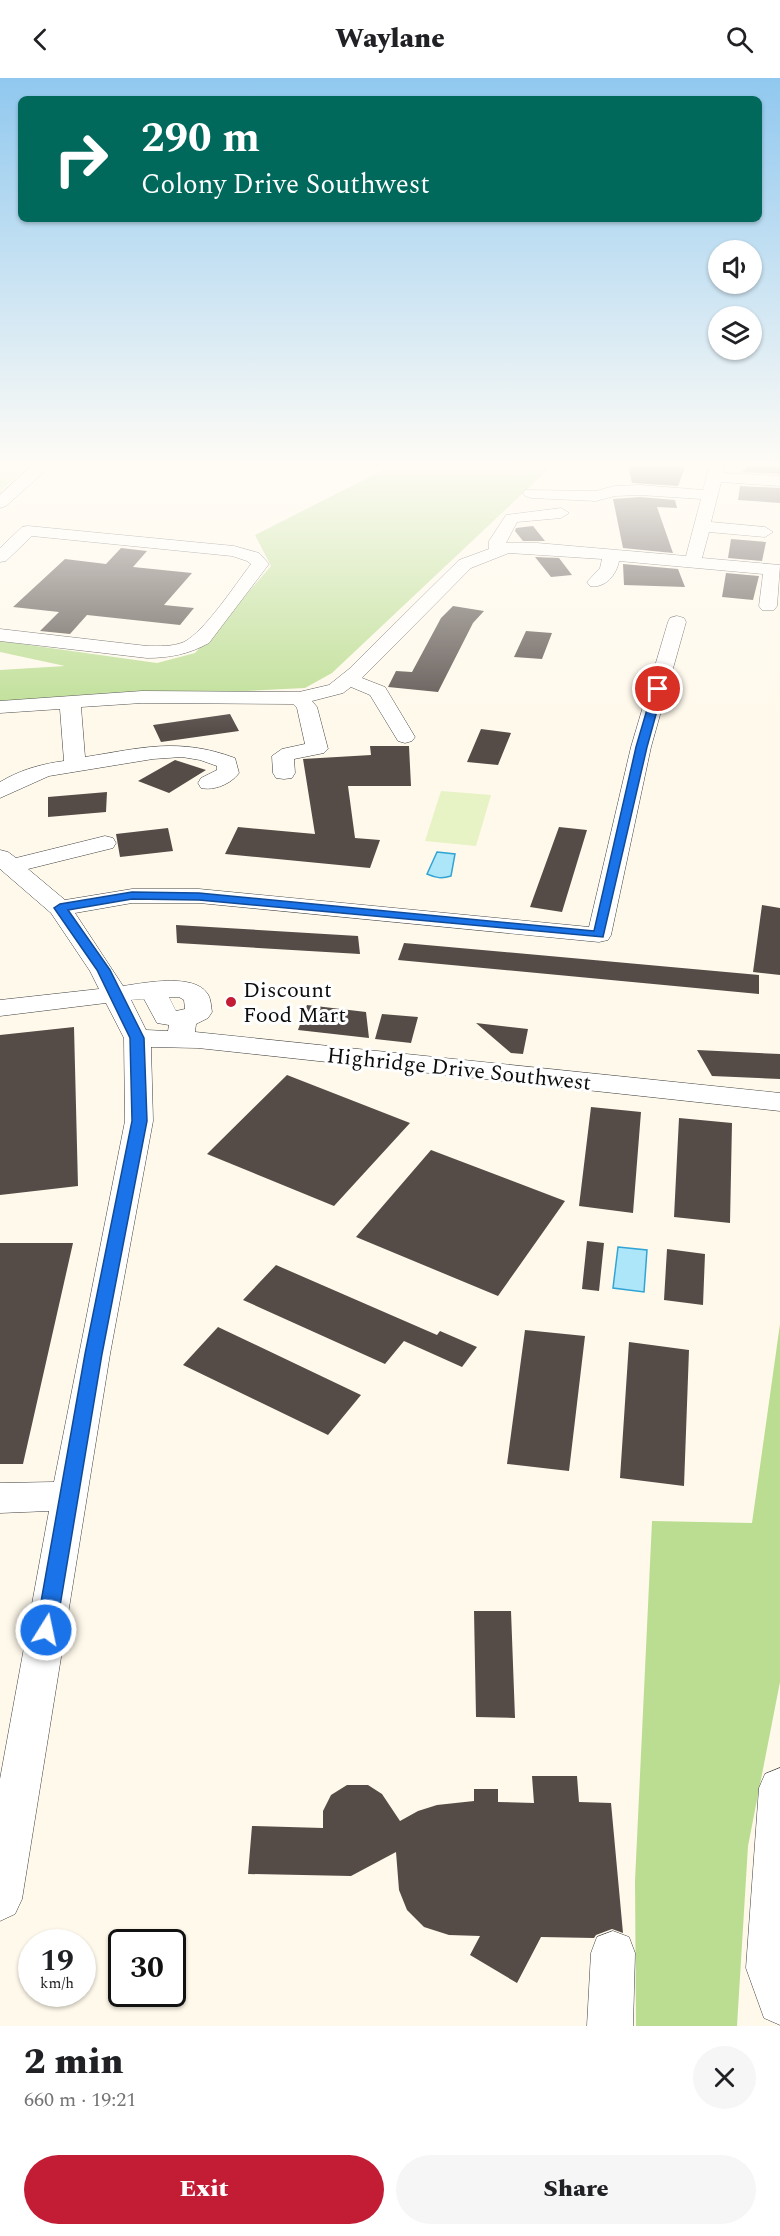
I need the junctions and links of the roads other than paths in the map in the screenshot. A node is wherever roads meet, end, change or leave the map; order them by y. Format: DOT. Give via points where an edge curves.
graph roads {
  1 [pos="11,553"];
  2 [pos="240,553"];
  3 [pos="493,553"];
  4 [pos="598,553"];
  5 [pos="695,553"];
  6 [pos="611,554"];
  7 [pos="693,561"];
  8 [pos="2,565"];
  9 [pos="776,569"];
  10 [pos="596,582"];
  11 [pos="768,606"];
  12 [pos="677,622"];
  13 [pos="0,635"];
  14 [pos="349,679"];
  15 [pos="298,698"];
  16 [pos="70,701"];
  17 [pos="0,707"];
  18 [pos="405,737"];
  19 [pos="75,767"];
  20 [pos="284,773"];
  21 [pos="208,783"];
  22 [pos="0,791"];
  23 [pos="105,843"];
  24 [pos="6,862"];
  25 [pos="60,908"];
  26 [pos="115,993"];
  27 [pos="0,1008"];
  28 [pos="181,1030"];
  29 [pos="137,1038"];
  30 [pos="780,1102"];
  31 [pos="69,1496"];
  32 [pos="0,1498"];
  33 [pos="780,1788"];
  34 [pos="0,1899"];
  35 [pos="613,1953"];
  36 [pos="780,2002"];
  37 [pos="610,2026"];
  1 -- 8 [label="street"];
  2 -- 13 [label="street" via="260,564 202,639 188,647 147,652"];
  3 -- 14 [label="street" via="465,564"];
  4 -- 6 [label="street"];
  5 -- 7 [label="street"];
  6 -- 7 [label="street"];
  6 -- 10 [label="street" via="609,569"];
  7 -- 9 [label="street"];
  9 -- 11 [label="street"];
  12 -- 25 [label="street" via="641,747 599,935 199,896 132,896"];
  14 -- 15 [label="street" via="336,689"];
  14 -- 18 [label="street" via="378,691"];
  15 -- 16 [label="street" via="142,697"];
  15 -- 20 [label="street" via="307,706 317,749 283,756"];
  16 -- 17 [label="street"];
  16 -- 19 [label="street"];
  19 -- 21 [label="street" via="182,751 227,763 228,773"];
  19 -- 22 [label="street" via="45,770"];
  23 -- 24 [label="street"];
  24 -- 25 [label="street"];
  25 -- 26 [label="street"];
  26 -- 27 [label="street"];
  26 -- 28 [label="street" via="153,990 166,1017"];
  26 -- 29 [label="street"];
  28 -- 29 [label="street, Highridge Drive Southwest"];
  28 -- 30 [label="street, Highridge Drive Southwest"];
  29 -- 31 [label="street" via="139,1121"];
  31 -- 32 [label="street"];
  31 -- 34 [label="street"];
  33 -- 36 [label="street" via="769,1968"];
  35 -- 37 [label="street"];
}
